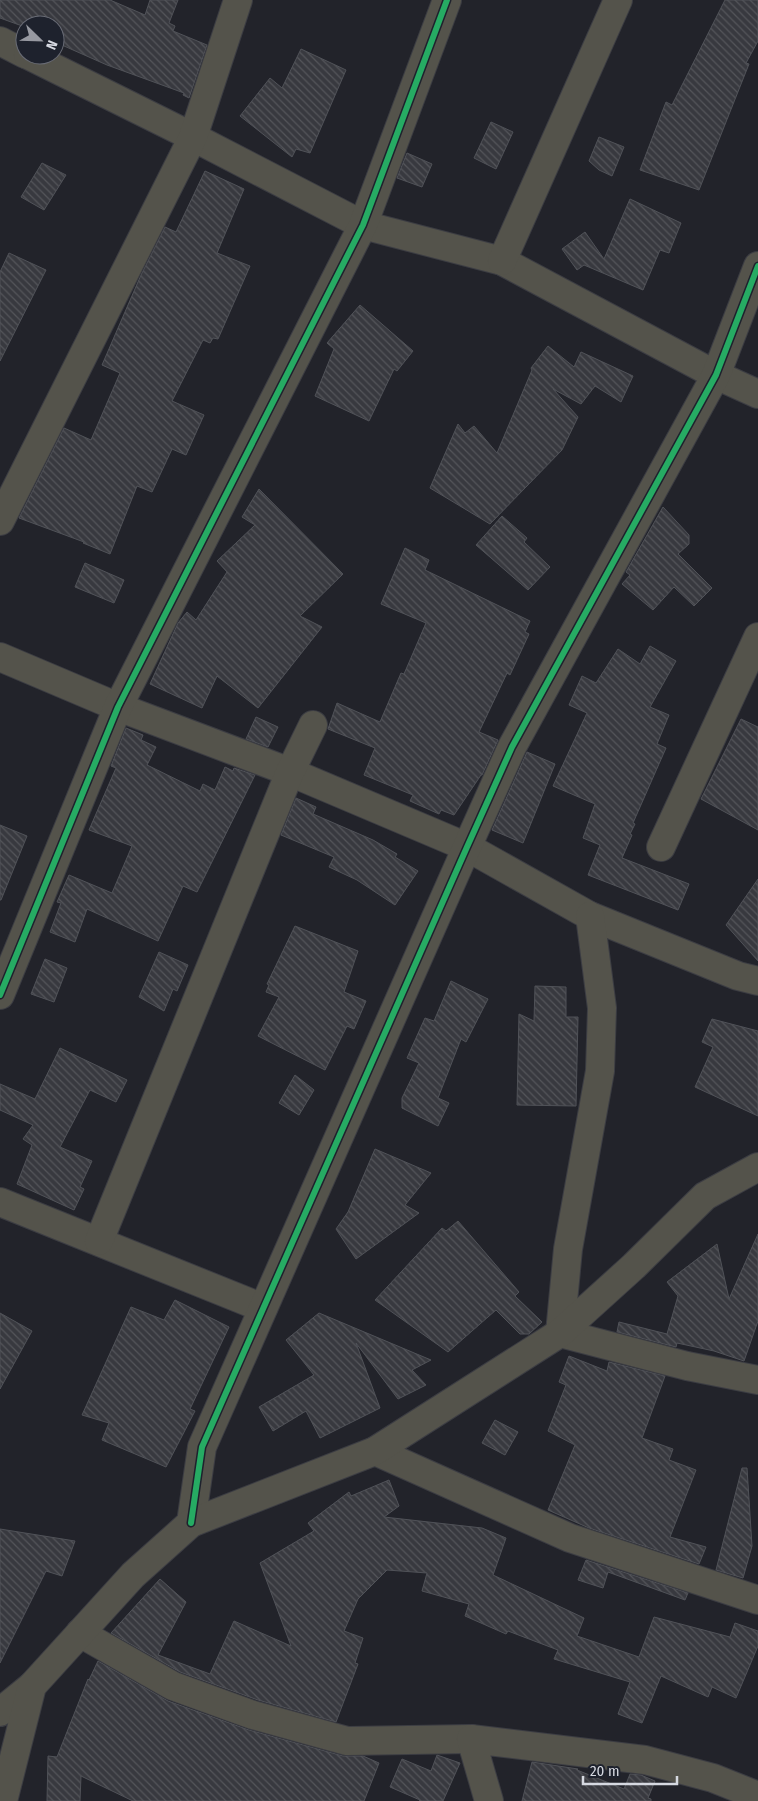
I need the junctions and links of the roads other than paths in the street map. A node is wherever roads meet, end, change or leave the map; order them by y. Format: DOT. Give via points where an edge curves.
graph roads {
  1 [pos="238,0"];
  2 [pos="447,0"];
  3 [pos="618,0"];
  4 [pos="0,41"];
  5 [pos="15,48"];
  6 [pos="48,65"];
  7 [pos="193,137"];
  8 [pos="363,225"];
  9 [pos="502,261"];
  10 [pos="758,266"];
  11 [pos="716,376"];
  12 [pos="758,394"];
  13 [pos="0,521"];
  14 [pos="758,637"];
  15 [pos="0,657"];
  16 [pos="118,707"];
  17 [pos="313,725"];
  18 [pos="290,772"];
  19 [pos="466,847"];
  20 [pos="661,847"];
  21 [pos="590,916"];
  22 [pos="758,981"];
  23 [pos="0,995"];
  24 [pos="758,1167"];
  25 [pos="0,1202"];
  26 [pos="99,1241"];
  27 [pos="263,1308"];
  28 [pos="560,1332"];
  29 [pos="758,1380"];
  30 [pos="375,1452"];
  31 [pos="190,1524"];
  32 [pos="758,1600"];
  33 [pos="80,1633"];
  34 [pos="32,1686"];
  35 [pos="0,1712"];
  36 [pos="471,1739"];
  37 [pos="758,1796"];
  38 [pos="3,1801"];
  39 [pos="489,1801"];
  1 -- 7 [label="street"];
  2 -- 8 [label="street"];
  3 -- 9 [label="street"];
  4 -- 5 [label="street"];
  6 -- 7 [label="street"];
  7 -- 8 [label="street"];
  7 -- 13 [label="street"];
  8 -- 9 [label="street"];
  8 -- 16 [label="street"];
  9 -- 11 [label="street"];
  10 -- 11 [label="street"];
  11 -- 12 [label="street"];
  11 -- 19 [label="street" via="512,748"];
  14 -- 20 [label="street"];
  15 -- 16 [label="street"];
  16 -- 18 [label="street"];
  16 -- 23 [label="street"];
  17 -- 18 [label="street"];
  18 -- 19 [label="street"];
  18 -- 26 [label="street"];
  19 -- 21 [label="street"];
  19 -- 27 [label="street"];
  21 -- 22 [label="street" via="738,976"];
  21 -- 28 [label="street" via="602,1008 600,1071 568,1249"];
  24 -- 28 [label="street" via="705,1196"];
  25 -- 26 [label="street"];
  26 -- 27 [label="street"];
  27 -- 31 [label="street" via="202,1447"];
  28 -- 29 [label="street" via="687,1366"];
  28 -- 30 [label="street"];
  30 -- 31 [label="street"];
  30 -- 32 [label="street" via="570,1538"];
  31 -- 33 [label="street" via="133,1575"];
  33 -- 34 [label="street"];
  33 -- 36 [label="street" via="173,1686 253,1715 347,1741"];
  34 -- 35 [label="street"];
  34 -- 38 [label="street"];
  36 -- 37 [label="street" via="645,1760 713,1778"];
  36 -- 39 [label="street"];
}
